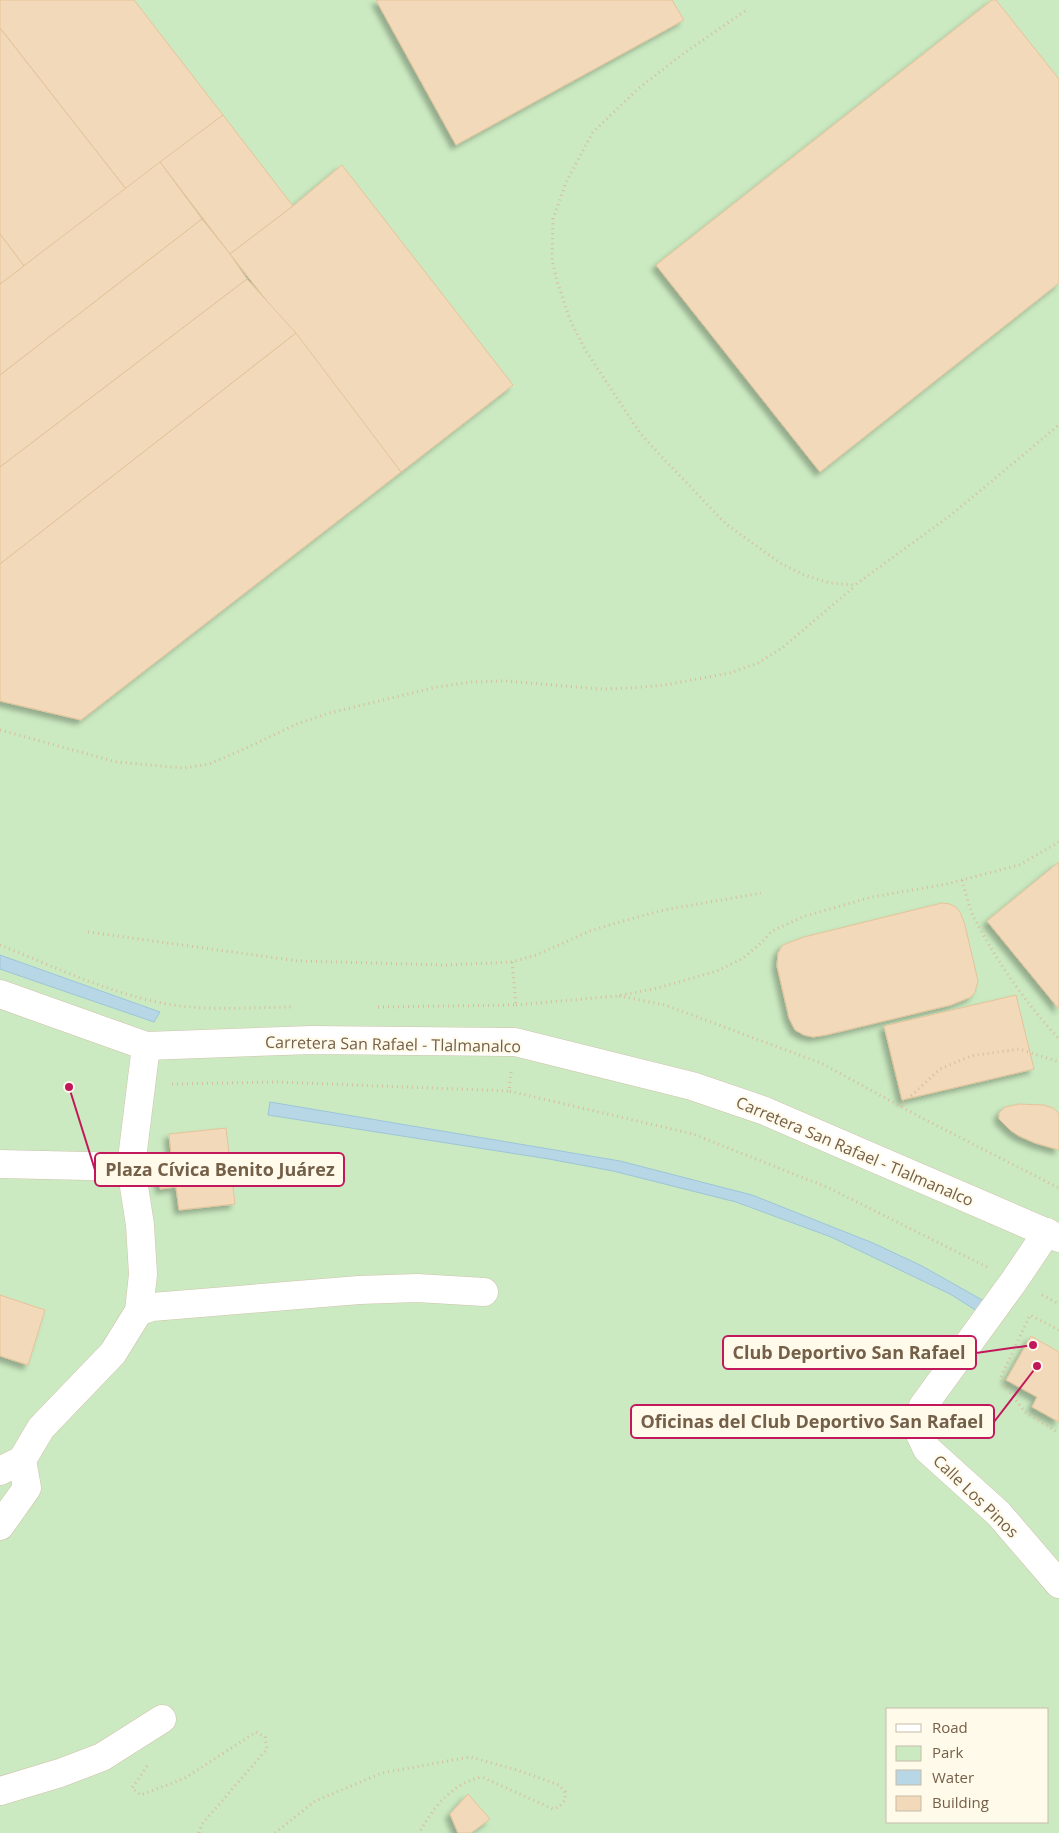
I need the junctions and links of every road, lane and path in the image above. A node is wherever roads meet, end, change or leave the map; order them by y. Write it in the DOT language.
graph roads {
  1 [pos="745,11"];
  2 [pos="1059,425"];
  3 [pos="855,585"];
  4 [pos="0,730"];
  5 [pos="1059,842"];
  6 [pos="962,880"];
  7 [pos="761,893"];
  8 [pos="88,932"];
  9 [pos="0,945"];
  10 [pos="512,962"];
  11 [pos="0,994"];
  12 [pos="616,996"];
  13 [pos="516,1005"];
  14 [pos="300,1007"];
  15 [pos="370,1007"];
  16 [pos="1059,1039"];
  17 [pos="515,1042"];
  18 [pos="146,1046"];
  19 [pos="1059,1062"];
  20 [pos="141,1084"];
  21 [pos="509,1090"];
  22 [pos="900,1106"];
  23 [pos="0,1164"];
  24 [pos="131,1167"];
  25 [pos="1059,1188"];
  26 [pos="1053,1235"];
  27 [pos="1014,1281"];
  28 [pos="484,1292"];
  29 [pos="1059,1304"];
  30 [pos="139,1311"];
  31 [pos="1059,1330"];
  32 [pos="1059,1433"];
  33 [pos="7,1464"];
  34 [pos="0,1526"];
  35 [pos="1059,1584"];
  36 [pos="162,1719"];
  37 [pos="149,1763"];
  38 [pos="0,1791"];
  39 [pos="199,1833"];
  40 [pos="275,1833"];
  41 [pos="419,1833"];
  1 -- 3 [label="path"];
  2 -- 3 [label="path"];
  3 -- 4 [label="path"];
  5 -- 6 [label="path"];
  6 -- 12 [label="path"];
  6 -- 16 [label="path"];
  7 -- 10 [label="path"];
  8 -- 10 [label="path"];
  9 -- 14 [label="path"];
  10 -- 13 [label="path"];
  11 -- 18 [label="street, Carretera San Rafael - Tlalmanalco"];
  12 -- 13 [label="path"];
  12 -- 22 [label="path"];
  13 -- 15 [label="path"];
  17 -- 18 [label="street, Carretera San Rafael - Tlalmanalco"];
  17 -- 21 [label="path"];
  17 -- 26 [label="street, Carretera San Rafael - Tlalmanalco"];
  18 -- 20 [label="street"];
  19 -- 22 [label="path"];
  20 -- 21 [label="path"];
  20 -- 24 [label="street"];
  21 -- 27 [label="path"];
  22 -- 25 [label="path"];
  23 -- 24 [label="street"];
  24 -- 30 [label="street"];
  26 -- 27 [label="street"];
  27 -- 29 [label="path"];
  27 -- 35 [label="street, Calle Los Pinos"];
  28 -- 30 [label="street"];
  30 -- 33 [label="street"];
  31 -- 32 [label="path"];
  33 -- 34 [label="street"];
  36 -- 38 [label="street"];
  37 -- 39 [label="path"];
  40 -- 41 [label="path"];
}
